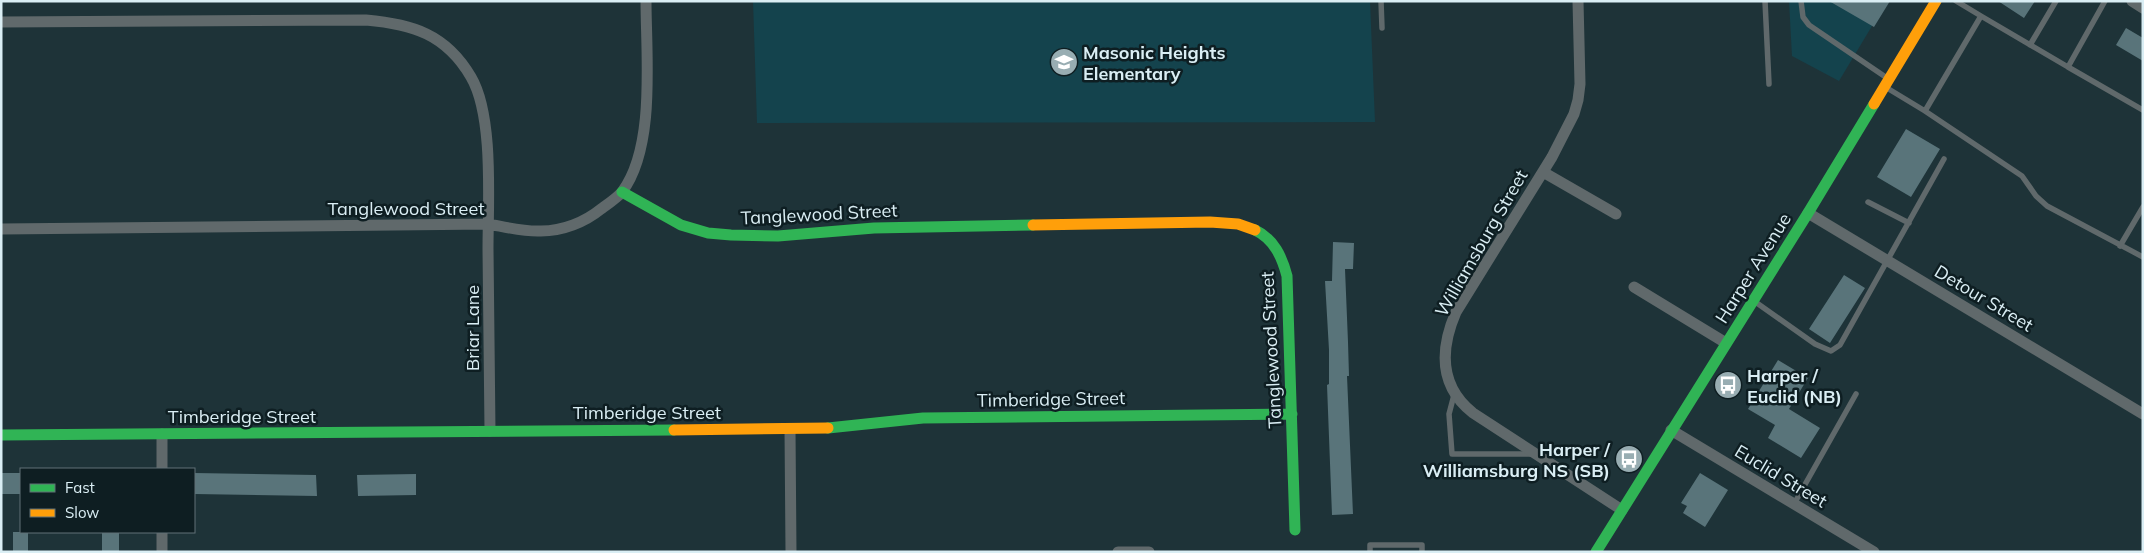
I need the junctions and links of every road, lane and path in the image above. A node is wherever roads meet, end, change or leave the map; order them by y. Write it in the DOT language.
graph roads {
  1 [pos="646,1"];
  2 [pos="1381,1"];
  3 [pos="1578,1"];
  4 [pos="1765,1"];
  5 [pos="1801,1"];
  6 [pos="1936,1"];
  7 [pos="1956,1"];
  8 [pos="2056,1"];
  9 [pos="2105,1"];
  10 [pos="2132,1"];
  11 [pos="2143,8"];
  12 [pos="1981,16"];
  13 [pos="1,22"];
  14 [pos="1382,28"];
  15 [pos="2030,45"];
  16 [pos="2068,67"];
  17 [pos="1887,83"];
  18 [pos="1768,84"];
  19 [pos="2143,110"];
  20 [pos="1925,111"];
  21 [pos="1944,159"];
  22 [pos="1543,172"];
  23 [pos="622,192"];
  24 [pos="1868,202"];
  25 [pos="2143,207"];
  26 [pos="1808,213"];
  27 [pos="1616,214"];
  28 [pos="1909,223"];
  29 [pos="488,224"];
  30 [pos="1,229"];
  31 [pos="2120,246"];
  32 [pos="2143,257"];
  33 [pos="1888,261"];
  34 [pos="1634,288"];
  35 [pos="1752,300"];
  36 [pos="1726,343"];
  37 [pos="1856,394"];
  38 [pos="1454,395"];
  39 [pos="1292,414"];
  40 [pos="2143,414"];
  41 [pos="790,429"];
  42 [pos="1671,430"];
  43 [pos="490,431"];
  44 [pos="162,434"];
  45 [pos="1,435"];
  46 [pos="1535,454"];
  47 [pos="162,468"];
  48 [pos="1794,504"];
  49 [pos="1622,510"];
  50 [pos="1295,530"];
  51 [pos="162,533"];
  52 [pos="162,552"];
  53 [pos="791,552"];
  54 [pos="1118,552"];
  55 [pos="1149,552"];
  56 [pos="1370,552"];
  57 [pos="1422,552"];
  58 [pos="1596,552"];
  59 [pos="1874,552"];
  1 -- 23 [label="street"];
  2 -- 14 [label="lane"];
  3 -- 22 [label="street, Williamsburg Street"];
  4 -- 18 [label="lane"];
  5 -- 17 [label="lane"];
  6 -- 17 [label="street, Harper Avenue"];
  7 -- 12 [label="lane"];
  8 -- 15 [label="lane"];
  9 -- 16 [label="lane"];
  10 -- 11 [label="street"];
  12 -- 15 [label="lane"];
  12 -- 20 [label="lane"];
  13 -- 29 [label="street, Briar Lane"];
  15 -- 16 [label="lane"];
  16 -- 19 [label="lane"];
  17 -- 20 [label="lane"];
  17 -- 26 [label="street, Harper Avenue"];
  20 -- 31 [label="lane"];
  21 -- 28 [label="lane"];
  22 -- 27 [label="street"];
  22 -- 38 [label="street, Williamsburg Street"];
  23 -- 29 [label="street, Tanglewood Street"];
  23 -- 39 [label="street, Tanglewood Street"];
  24 -- 28 [label="lane"];
  25 -- 31 [label="lane"];
  26 -- 33 [label="street, Detour Street"];
  26 -- 35 [label="street, Harper Avenue"];
  28 -- 33 [label="lane"];
  29 -- 30 [label="street, Tanglewood Street"];
  29 -- 43 [label="street, Briar Lane"];
  31 -- 32 [label="lane"];
  33 -- 35 [label="lane"];
  33 -- 40 [label="street, Detour Street"];
  34 -- 36 [label="street"];
  35 -- 36 [label="street, Harper Avenue"];
  36 -- 42 [label="street, Harper Avenue"];
  37 -- 48 [label="lane"];
  38 -- 46 [label="street, Williamsburg Street"];
  38 -- 46 [label="lane"];
  39 -- 41 [label="street, Timberidge Street"];
  39 -- 50 [label="street, Tanglewood Street"];
  41 -- 43 [label="street, Timberidge Street"];
  41 -- 53 [label="street"];
  42 -- 48 [label="street, Euclid Street"];
  42 -- 49 [label="street, Harper Avenue"];
  43 -- 44 [label="street, Timberidge Street"];
  44 -- 45 [label="street, Timberidge Street"];
  44 -- 47 [label="street"];
  46 -- 49 [label="street, Williamsburg Street"];
  48 -- 59 [label="street, Euclid Street"];
  49 -- 58 [label="street, Harper Avenue"];
  51 -- 52 [label="street"];
  54 -- 55 [label="street"];
  56 -- 57 [label="lane"];
}
